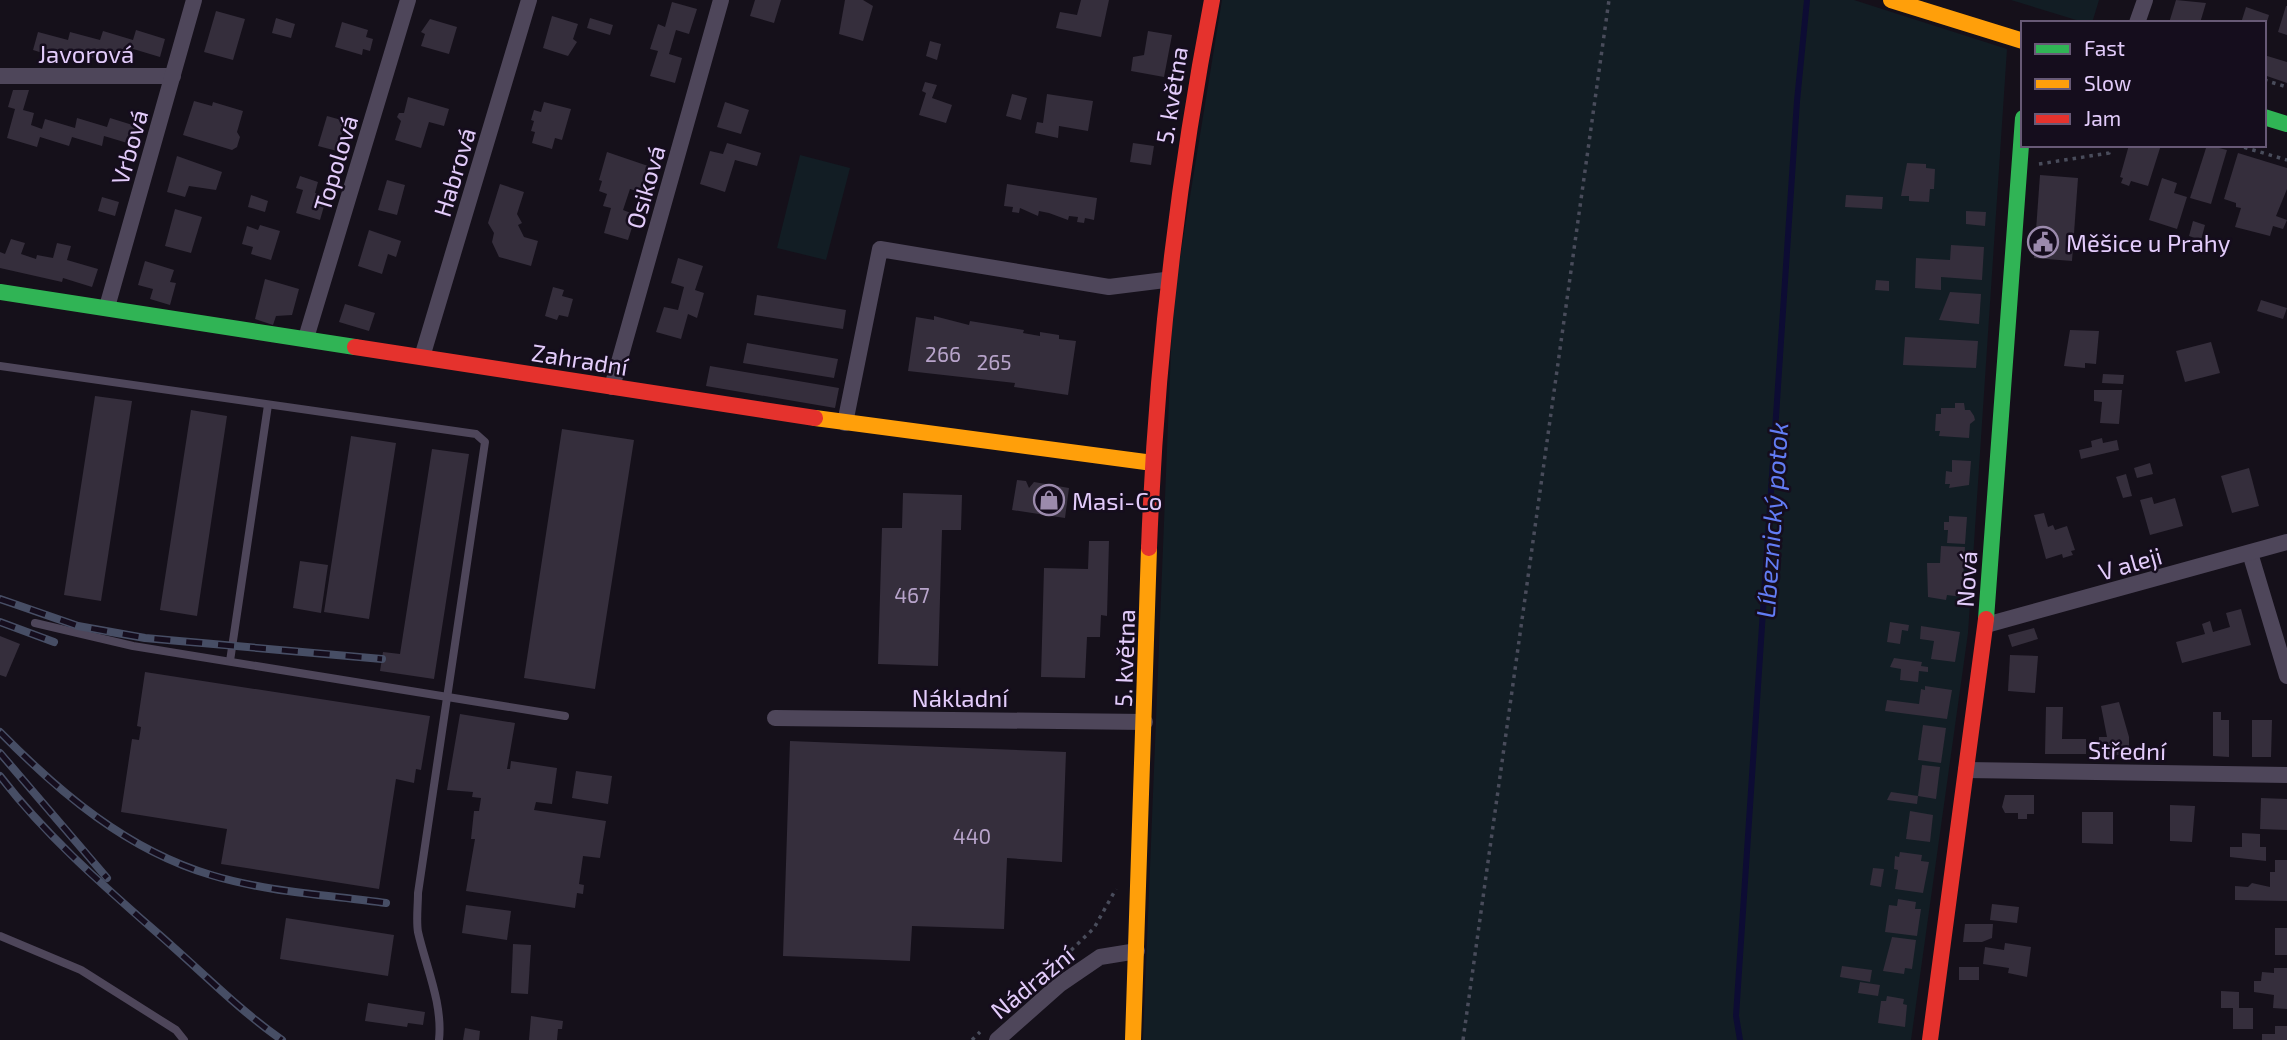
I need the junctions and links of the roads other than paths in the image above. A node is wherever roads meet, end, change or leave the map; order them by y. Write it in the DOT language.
graph roads {
  1 [pos="194,0"];
  2 [pos="408,0"];
  3 [pos="529,0"];
  4 [pos="721,0"];
  5 [pos="1212,0"];
  6 [pos="1891,0"];
  7 [pos="2145,0"];
  8 [pos="2138,21"];
  9 [pos="2021,40"];
  10 [pos="0,75"];
  11 [pos="173,76"];
  12 [pos="2266,118"];
  13 [pos="2287,124"];
  14 [pos="2021,147"];
  15 [pos="1166,280"];
  16 [pos="0,292"];
  17 [pos="107,307"];
  18 [pos="306,338"];
  19 [pos="422,357"];
  20 [pos="0,366"];
  21 [pos="612,387"];
  22 [pos="268,405"];
  23 [pos="845,423"];
  24 [pos="1153,463"];
  25 [pos="2287,542"];
  26 [pos="2250,553"];
  27 [pos="35,623"];
  28 [pos="1986,625"];
  29 [pos="230,661"];
  30 [pos="2287,676"];
  31 [pos="447,697"];
  32 [pos="565,716"];
  33 [pos="775,718"];
  34 [pos="1145,722"];
  35 [pos="1966,770"];
  36 [pos="2287,775"];
  37 [pos="0,936"];
  38 [pos="1136,951"];
  39 [pos="1133,1039"];
  40 [pos="184,1040"];
  41 [pos="439,1040"];
  42 [pos="997,1040"];
  43 [pos="1930,1040"];
  1 -- 11 [label="street, Vrbová"];
  2 -- 18 [label="street, Topolová"];
  3 -- 19 [label="street, Habrová"];
  4 -- 21 [label="street, Osiková"];
  5 -- 15 [label="street, 5. května"];
  6 -- 9 [label="street"];
  7 -- 8 [label="street"];
  10 -- 11 [label="street, Javorová"];
  11 -- 17 [label="street, Vrbová"];
  12 -- 13 [label="street"];
  14 -- 28 [label="street, Nová"];
  15 -- 23 [label="street"];
  15 -- 24 [label="street, 5. května"];
  16 -- 17 [label="street, Zahradní"];
  17 -- 18 [label="street, Zahradní"];
  18 -- 19 [label="street, Zahradní"];
  19 -- 21 [label="street, Zahradní"];
  20 -- 22 [label="lane"];
  21 -- 23 [label="street, Zahradní"];
  22 -- 29 [label="lane"];
  22 -- 31 [label="lane"];
  23 -- 24 [label="street, Zahradní"];
  24 -- 34 [label="street, 5. května"];
  25 -- 26 [label="street, V aleji"];
  26 -- 28 [label="street, V aleji"];
  26 -- 30 [label="street"];
  27 -- 29 [label="lane"];
  28 -- 35 [label="street, Nová"];
  29 -- 31 [label="lane"];
  31 -- 32 [label="lane"];
  31 -- 41 [label="lane"];
  33 -- 34 [label="street, Nákladní"];
  34 -- 38 [label="street, 5. května"];
  35 -- 36 [label="street, Střední"];
  35 -- 43 [label="street, Nová"];
  37 -- 40 [label="lane"];
  38 -- 39 [label="street, 5. května"];
  38 -- 42 [label="street, Nádražní"];
}
